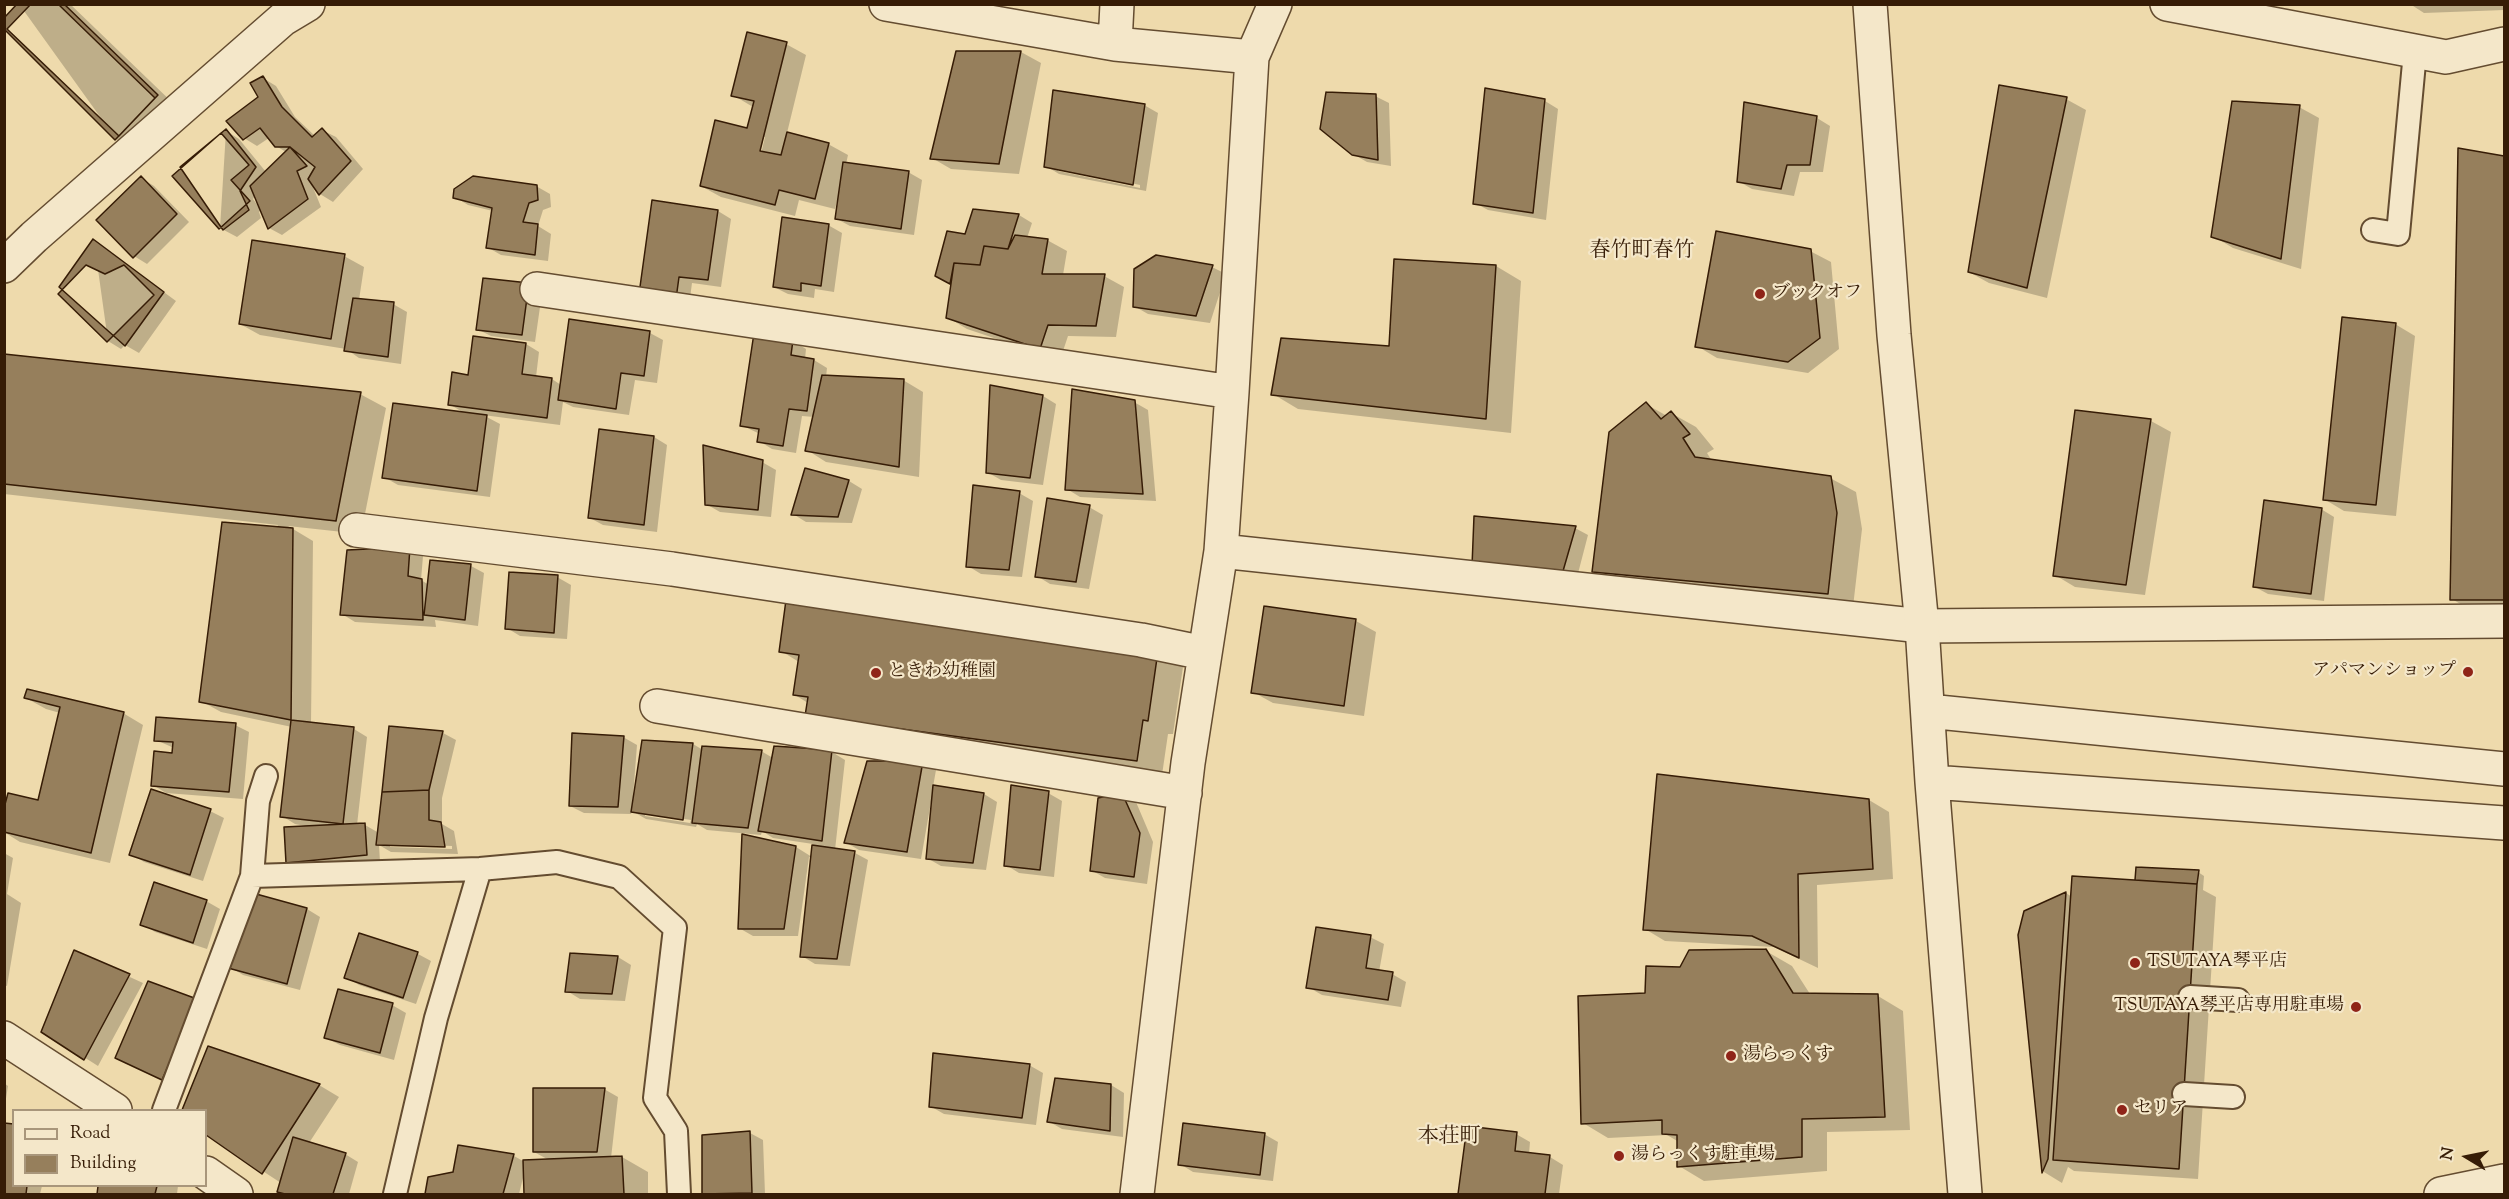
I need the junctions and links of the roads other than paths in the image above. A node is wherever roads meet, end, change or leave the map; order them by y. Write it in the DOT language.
graph roads {
  1 [pos="308,4"];
  2 [pos="886,4"];
  3 [pos="1117,4"];
  4 [pos="1275,4"];
  5 [pos="1870,4"];
  6 [pos="2167,4"];
  7 [pos="1115,44"];
  8 [pos="2505,44"];
  9 [pos="2415,52"];
  10 [pos="1252,57"];
  11 [pos="2373,230"];
  12 [pos="4,266"];
  13 [pos="537,289"];
  14 [pos="1233,392"];
  15 [pos="356,530"];
  16 [pos="1221,551"];
  17 [pos="2505,621"];
  18 [pos="1922,626"];
  19 [pos="1204,653"];
  20 [pos="657,706"];
  21 [pos="1928,711"];
  22 [pos="2505,769"];
  23 [pos="266,776"];
  24 [pos="1932,782"];
  25 [pos="1185,793"];
  26 [pos="2505,823"];
  27 [pos="480,869"];
  28 [pos="252,876"];
  29 [pos="2190,997"];
  30 [pos="2238,1000"];
  31 [pos="4,1038"];
  32 [pos="2184,1094"];
  33 [pos="2233,1097"];
  34 [pos="113,1109"];
  35 [pos="164,1109"];
  36 [pos="207,1174"];
  37 [pos="2505,1181"];
  38 [pos="236,1194"];
  39 [pos="395,1194"];
  40 [pos="679,1194"];
  41 [pos="1137,1194"];
  42 [pos="1965,1194"];
  43 [pos="2441,1194"];
  1 -- 12 [label="street"];
  2 -- 7 [label="street"];
  3 -- 7 [label="street"];
  4 -- 10 [label="street"];
  5 -- 18 [label="street"];
  6 -- 9 [label="street"];
  7 -- 10 [label="street"];
  8 -- 9 [label="street"];
  9 -- 11 [label="lane"];
  10 -- 14 [label="street"];
  13 -- 14 [label="street"];
  14 -- 16 [label="street"];
  15 -- 19 [label="street"];
  16 -- 18 [label="street"];
  16 -- 19 [label="street"];
  17 -- 18 [label="street"];
  18 -- 21 [label="street"];
  19 -- 25 [label="street"];
  20 -- 25 [label="street"];
  21 -- 22 [label="street"];
  21 -- 24 [label="street"];
  23 -- 28 [label="lane"];
  24 -- 26 [label="street"];
  24 -- 42 [label="street"];
  25 -- 41 [label="street"];
  27 -- 28 [label="lane"];
  27 -- 39 [label="lane"];
  27 -- 40 [label="lane"];
  28 -- 35 [label="lane"];
  29 -- 30 [label="lane"];
  31 -- 34 [label="street"];
  32 -- 33 [label="lane"];
  36 -- 38 [label="street"];
  37 -- 43 [label="street"];
}
